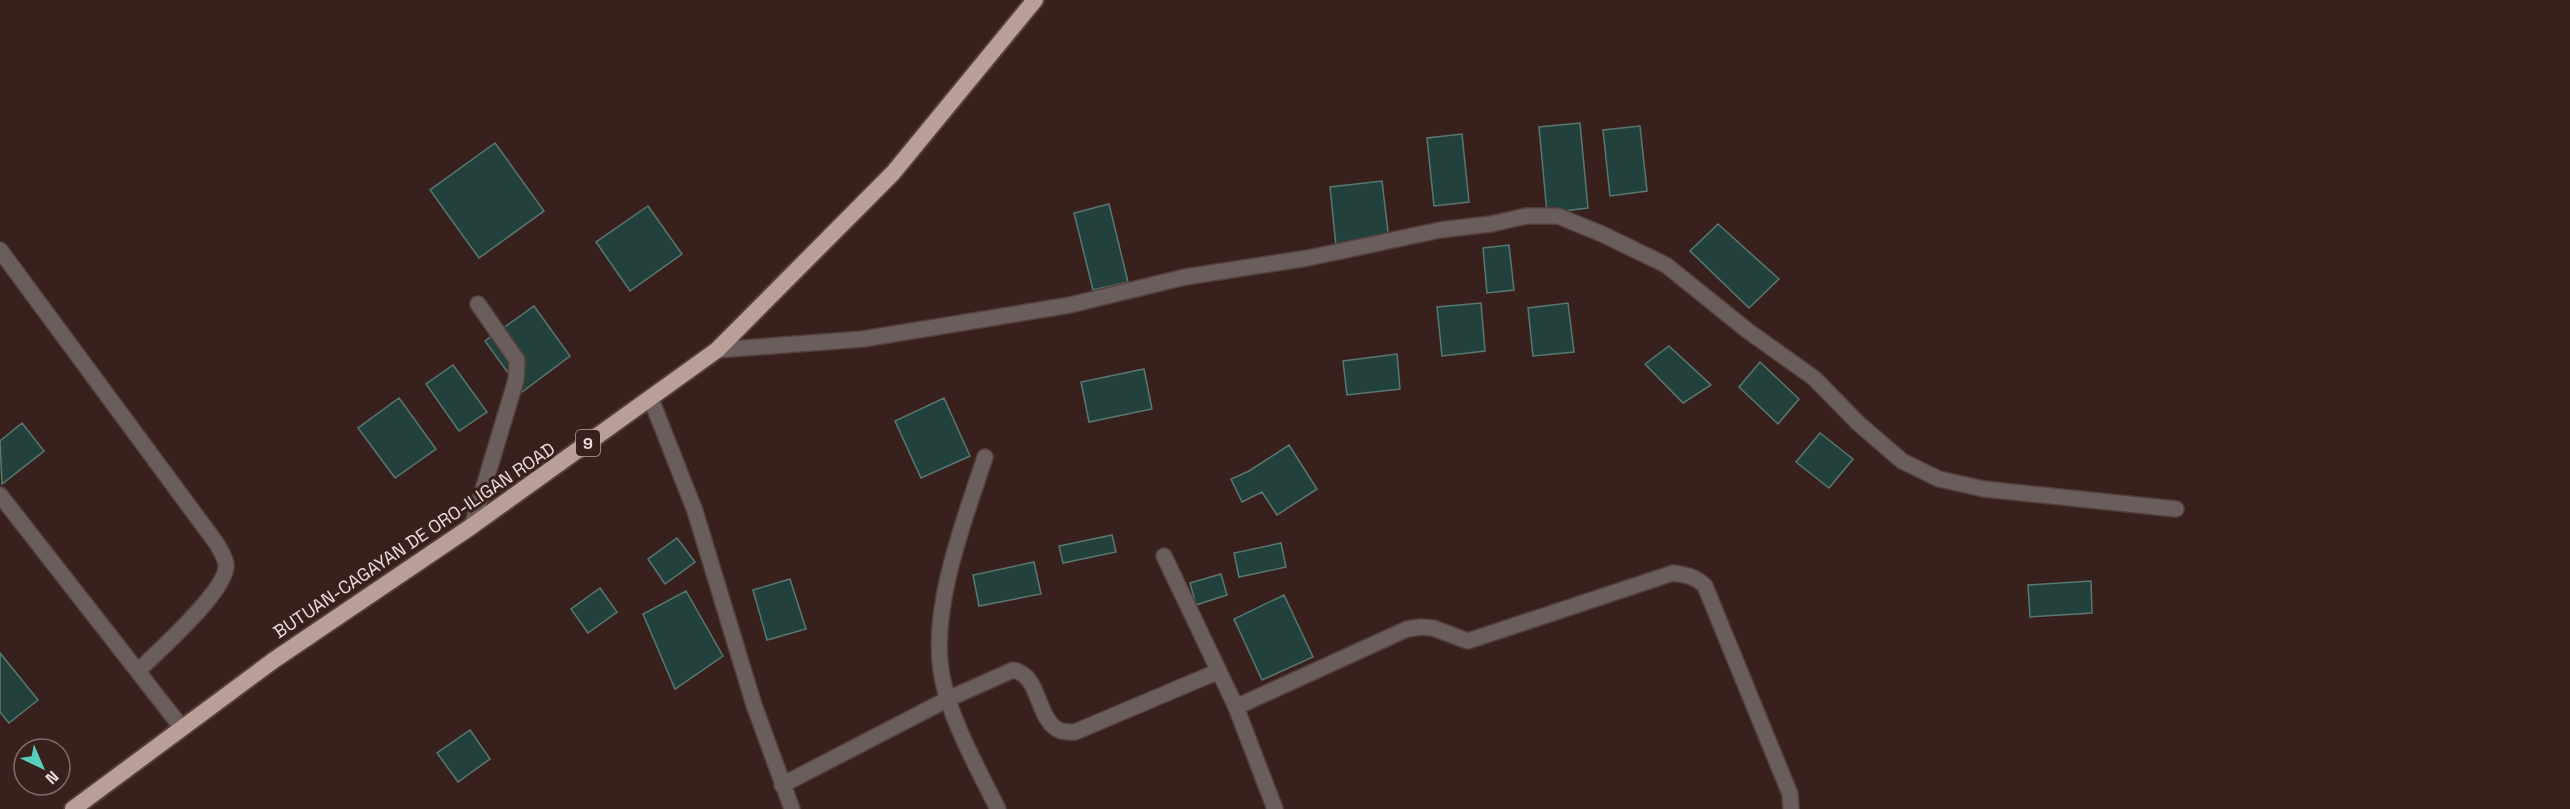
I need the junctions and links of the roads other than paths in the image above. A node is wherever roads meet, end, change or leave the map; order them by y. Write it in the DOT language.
graph roads {
  1 [pos="1035,0"];
  2 [pos="0,250"];
  3 [pos="478,304"];
  4 [pos="717,350"];
  5 [pos="651,399"];
  6 [pos="985,457"];
  7 [pos="0,495"];
  8 [pos="2176,509"];
  9 [pos="472,526"];
  10 [pos="1164,556"];
  11 [pos="138,671"];
  12 [pos="1219,671"];
  13 [pos="948,699"];
  14 [pos="1236,707"];
  15 [pos="182,728"];
  16 [pos="782,785"];
  17 [pos="73,809"];
  18 [pos="792,809"];
  19 [pos="998,809"];
  20 [pos="1275,809"];
  21 [pos="1791,809"];
  1 -- 4 [label="highway, BUTUAN-CAGAYAN DE ORO-ILIGAN ROAD / 9"];
  2 -- 11 [label="street"];
  3 -- 9 [label="street"];
  4 -- 5 [label="highway, BUTUAN-CAGAYAN DE ORO-ILIGAN ROAD / 9"];
  4 -- 8 [label="street"];
  5 -- 9 [label="highway, BUTUAN-CAGAYAN DE ORO-ILIGAN ROAD / 9"];
  5 -- 16 [label="street"];
  6 -- 13 [label="street"];
  7 -- 11 [label="street"];
  9 -- 15 [label="highway, BUTUAN-CAGAYAN DE ORO-ILIGAN ROAD / 9"];
  10 -- 12 [label="street"];
  11 -- 15 [label="street"];
  12 -- 13 [label="street"];
  12 -- 14 [label="street"];
  13 -- 16 [label="street"];
  13 -- 19 [label="street"];
  14 -- 20 [label="street"];
  14 -- 21 [label="street"];
  15 -- 17 [label="highway, BUTUAN-CAGAYAN DE ORO-ILIGAN ROAD / 9"];
  16 -- 18 [label="street"];
}
